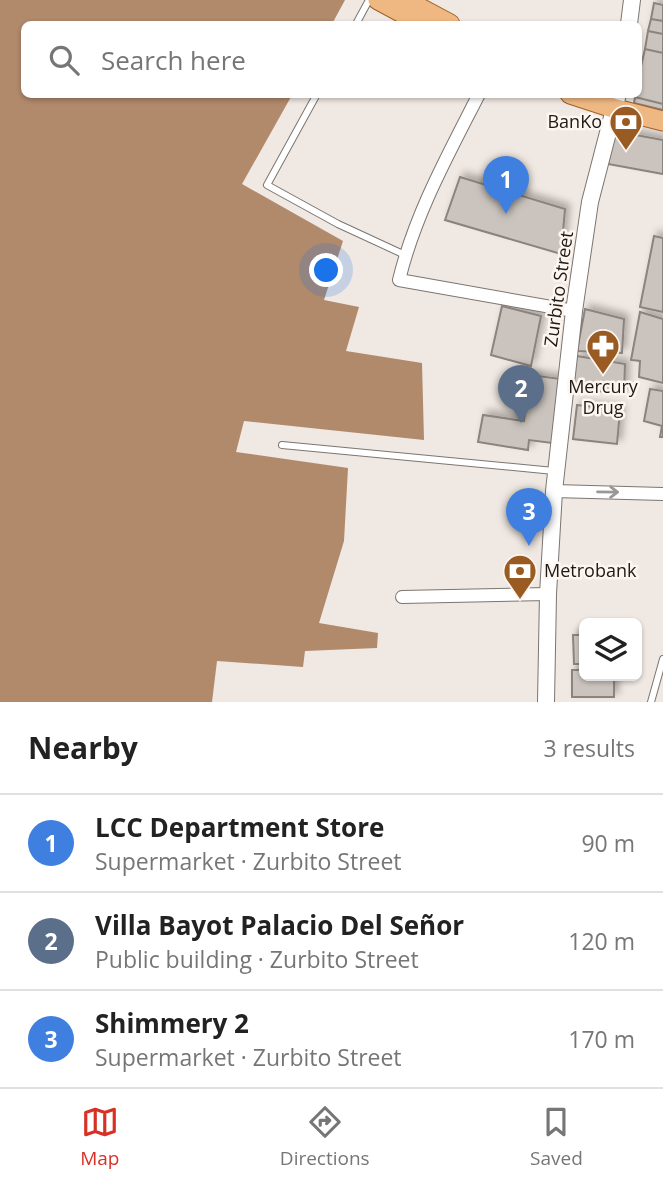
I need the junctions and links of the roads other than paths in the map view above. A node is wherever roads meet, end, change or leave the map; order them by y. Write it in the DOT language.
graph roads {
  1 [pos="369,0"];
  2 [pos="377,0"];
  3 [pos="405,0"];
  4 [pos="632,0"];
  5 [pos="358,21"];
  6 [pos="417,21"];
  7 [pos="444,21"];
  8 [pos="629,21"];
  9 [pos="315,98"];
  10 [pos="477,98"];
  11 [pos="594,98"];
  12 [pos="617,102"];
  13 [pos="663,121"];
  14 [pos="405,255"];
  15 [pos="574,311"];
  16 [pos="282,444"];
  17 [pos="556,472"];
  18 [pos="554,491"];
  19 [pos="663,494"];
  20 [pos="548,594"];
  21 [pos="402,597"];
  22 [pos="663,659"];
  23 [pos="545,702"];
  24 [pos="651,702"];
  1 -- 5 [label="lane"];
  2 -- 6 [label="main road"];
  3 -- 7 [label="main road"];
  4 -- 8 [label="street"];
  9 -- 14 [label="lane"];
  10 -- 14 [label="street"];
  11 -- 12 [label="main road"];
  12 -- 13 [label="main road"];
  12 -- 15 [label="street, Zurbito Street"];
  14 -- 15 [label="street"];
  15 -- 17 [label="street, Zurbito Street"];
  16 -- 17 [label="lane"];
  17 -- 18 [label="street, Zurbito Street"];
  18 -- 19 [label="street, one-way"];
  18 -- 20 [label="street, Zurbito Street"];
  20 -- 21 [label="street"];
  20 -- 23 [label="street, Zurbito Street"];
  22 -- 24 [label="lane"];
}
